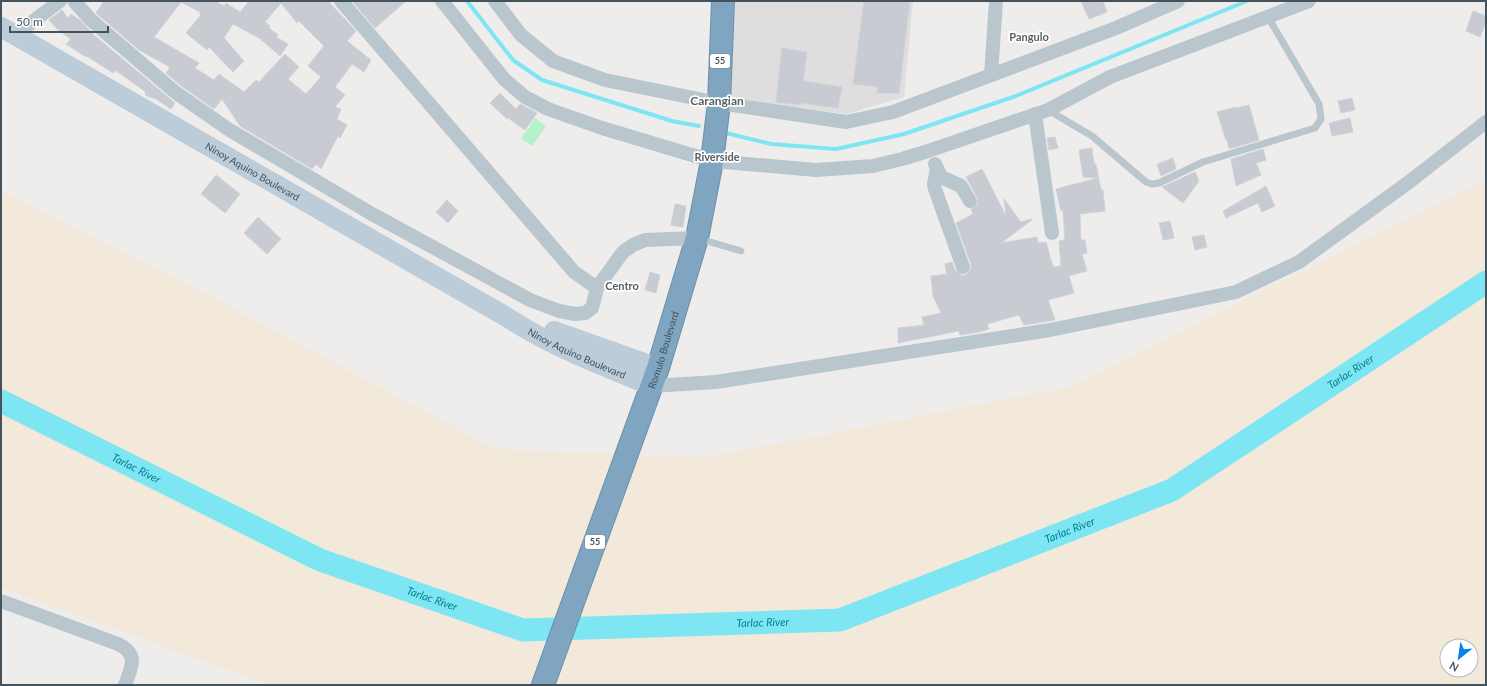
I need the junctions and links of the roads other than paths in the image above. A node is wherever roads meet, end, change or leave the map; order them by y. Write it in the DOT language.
graph roads {
  1 [pos="60,1"];
  2 [pos="74,1"];
  3 [pos="341,1"];
  4 [pos="442,1"];
  5 [pos="495,1"];
  6 [pos="722,1"];
  7 [pos="996,1"];
  8 [pos="1178,1"];
  9 [pos="1309,1"];
  10 [pos="1268,17"];
  11 [pos="8,31"];
  12 [pos="991,75"];
  13 [pos="719,103"];
  14 [pos="1048,110"];
  15 [pos="1034,114"];
  16 [pos="1486,122"];
  17 [pos="928,151"];
  18 [pos="712,161"];
  19 [pos="937,168"];
  20 [pos="970,201"];
  21 [pos="1052,233"];
  22 [pos="697,238"];
  23 [pos="741,251"];
  24 [pos="963,267"];
  25 [pos="597,288"];
  26 [pos="652,385"];
  27 [pos="1,601"];
  28 [pos="125,685"];
  29 [pos="543,685"];
  1 -- 11 [label="street"];
  2 -- 25 [label="street"];
  3 -- 25 [label="street"];
  4 -- 18 [label="street"];
  5 -- 13 [label="street"];
  6 -- 13 [label="highway, Romulo Boulevard / 55"];
  7 -- 12 [label="street"];
  8 -- 12 [label="street"];
  9 -- 10 [label="street"];
  10 -- 14 [label="street"];
  10 -- 14 [label="lane"];
  11 -- 26 [label="main road, Ninoy Aquino Boulevard"];
  12 -- 13 [label="street"];
  13 -- 18 [label="highway, Romulo Boulevard / 55"];
  14 -- 15 [label="street"];
  15 -- 17 [label="street"];
  15 -- 21 [label="street"];
  16 -- 26 [label="street"];
  17 -- 18 [label="street"];
  17 -- 19 [label="street"];
  18 -- 22 [label="highway, Romulo Boulevard / 55"];
  19 -- 20 [label="street"];
  19 -- 24 [label="street"];
  22 -- 23 [label="lane"];
  22 -- 25 [label="street"];
  22 -- 26 [label="highway, Romulo Boulevard / 55"];
  26 -- 29 [label="highway, Romulo Boulevard / 55"];
  27 -- 28 [label="street"];
}
